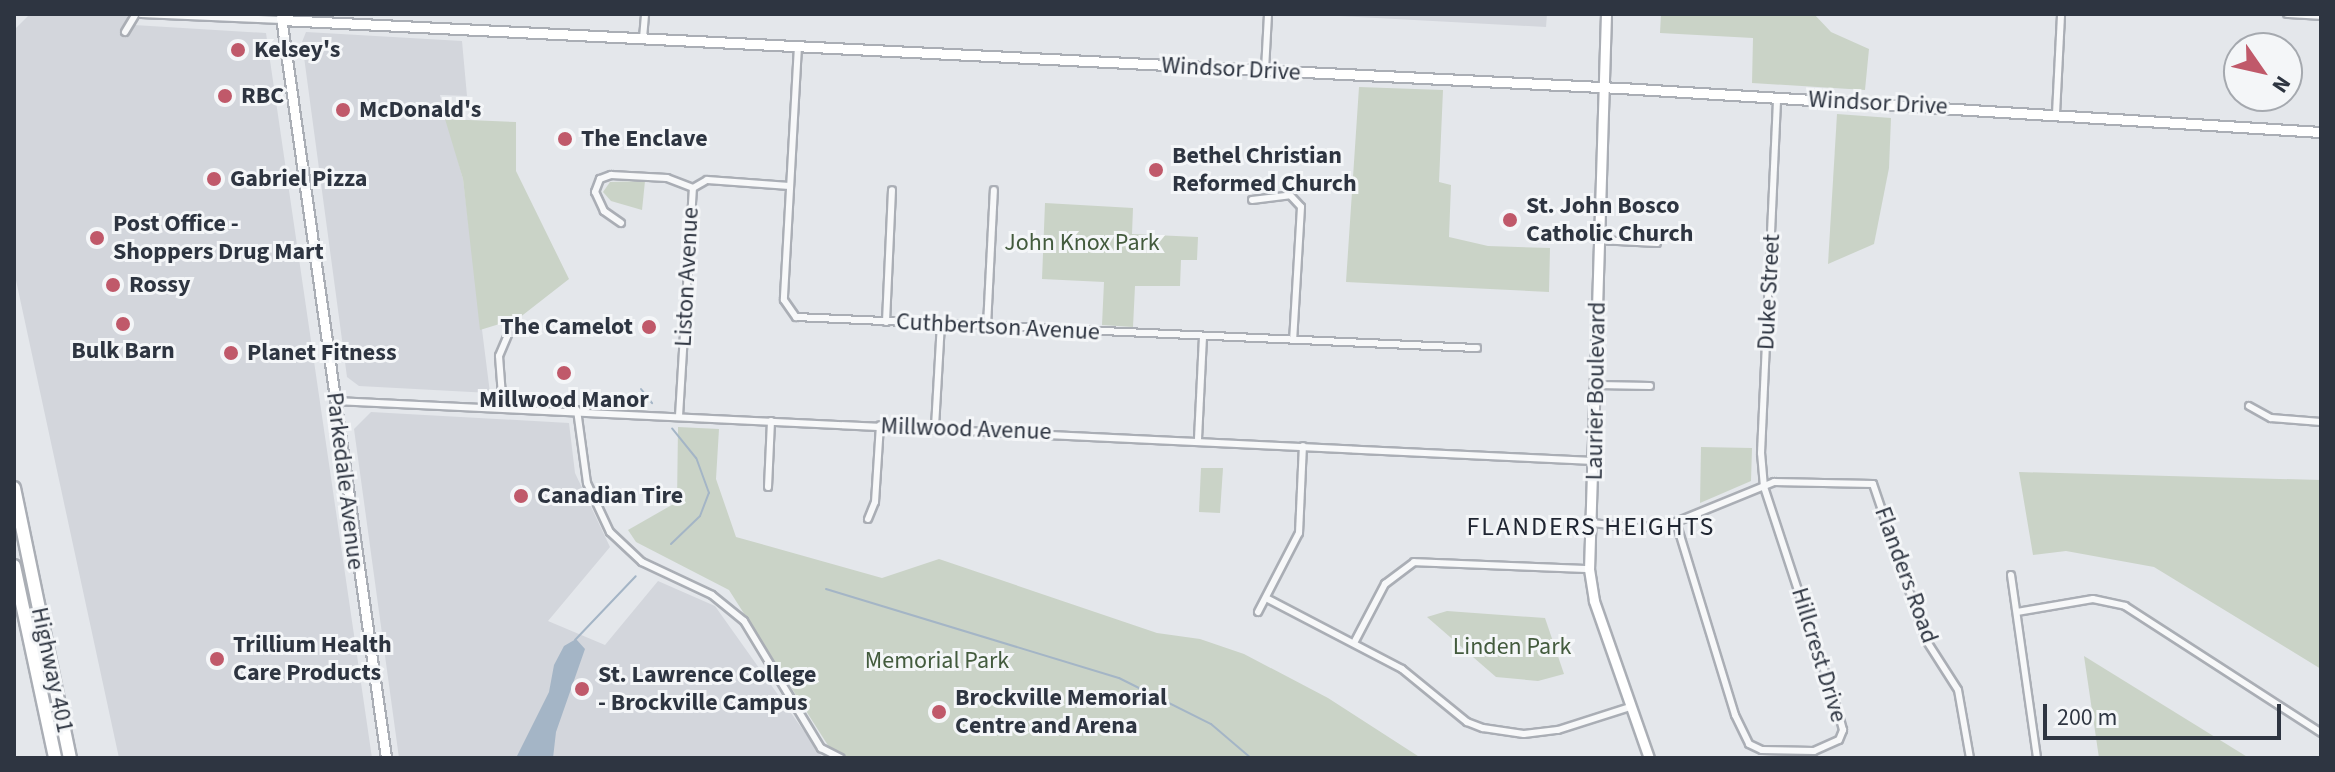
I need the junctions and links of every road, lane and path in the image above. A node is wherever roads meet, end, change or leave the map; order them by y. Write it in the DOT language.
graph roads {
  1 [pos="138,14"];
  2 [pos="645,14"];
  3 [pos="1268,14"];
  4 [pos="1606,14"];
  5 [pos="2061,14"];
  6 [pos="2287,14"];
  7 [pos="2321,16"];
  8 [pos="281,17"];
  9 [pos="125,32"];
  10 [pos="643,39"];
  11 [pos="798,46"];
  12 [pos="1265,71"];
  13 [pos="1602,88"];
  14 [pos="1777,97"];
  15 [pos="2056,114"];
  16 [pos="2321,132"];
  17 [pos="790,186"];
  18 [pos="693,188"];
  19 [pos="892,190"];
  20 [pos="994,190"];
  21 [pos="1252,200"];
  22 [pos="621,223"];
  23 [pos="1598,240"];
  24 [pos="1657,243"];
  25 [pos="886,322"];
  26 [pos="941,324"];
  27 [pos="987,326"];
  28 [pos="508,335"];
  29 [pos="1203,337"];
  30 [pos="1293,340"];
  31 [pos="1477,348"];
  32 [pos="1598,385"];
  33 [pos="1650,386"];
  34 [pos="335,401"];
  35 [pos="497,406"];
  36 [pos="2249,406"];
  37 [pos="577,410"];
  38 [pos="679,416"];
  39 [pos="771,421"];
  40 [pos="2321,422"];
  41 [pos="880,425"];
  42 [pos="935,427"];
  43 [pos="1198,439"];
  44 [pos="1303,446"];
  45 [pos="1596,461"];
  46 [pos="768,487"];
  47 [pos="1764,487"];
  48 [pos="14,488"];
  49 [pos="868,519"];
  50 [pos="1676,522"];
  51 [pos="1592,523"];
  52 [pos="14,566"];
  53 [pos="1589,569"];
  54 [pos="2011,575"];
  55 [pos="1268,599"];
  56 [pos="1258,612"];
  57 [pos="2017,612"];
  58 [pos="1354,643"];
  59 [pos="1630,707"];
  60 [pos="2321,733"];
  61 [pos="55,758"];
  62 [pos="70,758"];
  63 [pos="386,758"];
  64 [pos="841,758"];
  65 [pos="1649,758"];
  66 [pos="1970,758"];
  67 [pos="2037,758"];
  1 -- 8 [label="street, Windsor Drive"];
  1 -- 9 [label="street, Windsor Drive"];
  2 -- 10 [label="street"];
  3 -- 12 [label="street"];
  4 -- 13 [label="street, Laurier Boulevard"];
  5 -- 15 [label="street"];
  6 -- 7 [label="street"];
  8 -- 10 [label="street, Windsor Drive"];
  8 -- 34 [label="street, Parkedale Avenue"];
  10 -- 11 [label="street, Windsor Drive"];
  11 -- 12 [label="street, Windsor Drive"];
  11 -- 17 [label="street, Cuthbertson Avenue"];
  12 -- 13 [label="street, Windsor Drive"];
  13 -- 14 [label="street, Windsor Drive"];
  13 -- 23 [label="street, Laurier Boulevard"];
  14 -- 15 [label="street, Windsor Drive"];
  14 -- 47 [label="street, Duke Street"];
  15 -- 16 [label="street, Windsor Drive"];
  17 -- 18 [label="street, Liston Avenue"];
  17 -- 25 [label="street, Cuthbertson Avenue"];
  18 -- 22 [label="street"];
  18 -- 38 [label="street, Liston Avenue"];
  19 -- 25 [label="street"];
  20 -- 27 [label="street"];
  21 -- 30 [label="street"];
  23 -- 24 [label="street"];
  23 -- 32 [label="street, Laurier Boulevard"];
  25 -- 26 [label="street, Cuthbertson Avenue"];
  26 -- 27 [label="street, Cuthbertson Avenue"];
  26 -- 42 [label="street"];
  27 -- 29 [label="street, Cuthbertson Avenue"];
  28 -- 35 [label="street"];
  29 -- 30 [label="street, Cuthbertson Avenue"];
  29 -- 43 [label="street"];
  30 -- 31 [label="street, Cuthbertson Avenue"];
  32 -- 33 [label="street"];
  32 -- 45 [label="street, Laurier Boulevard"];
  34 -- 35 [label="street, Millwood Avenue"];
  34 -- 63 [label="street, Parkedale Avenue"];
  35 -- 37 [label="street, Millwood Avenue"];
  36 -- 40 [label="street"];
  37 -- 38 [label="street, Millwood Avenue"];
  37 -- 64 [label="street"];
  38 -- 39 [label="street, Millwood Avenue"];
  39 -- 41 [label="street, Millwood Avenue"];
  39 -- 46 [label="street"];
  41 -- 42 [label="street, Millwood Avenue"];
  41 -- 49 [label="street"];
  42 -- 43 [label="street, Millwood Avenue"];
  43 -- 44 [label="street, Millwood Avenue"];
  44 -- 45 [label="street, Millwood Avenue"];
  44 -- 55 [label="street"];
  45 -- 51 [label="street, Laurier Boulevard"];
  47 -- 50 [label="street, Flanders Road"];
  47 -- 50 [label="street, Hillcrest Drive"];
  47 -- 66 [label="street, Flanders Road"];
  48 -- 62 [label="highway, Highway 401"];
  50 -- 51 [label="street, Flanders Road"];
  51 -- 53 [label="street, Laurier Boulevard"];
  52 -- 61 [label="highway, Highway 401"];
  53 -- 58 [label="street"];
  53 -- 59 [label="street, Laurier Boulevard"];
  54 -- 57 [label="street"];
  55 -- 56 [label="street"];
  55 -- 58 [label="street"];
  57 -- 60 [label="street"];
  57 -- 67 [label="street"];
  58 -- 59 [label="street"];
  59 -- 65 [label="street, Laurier Boulevard"];
}
